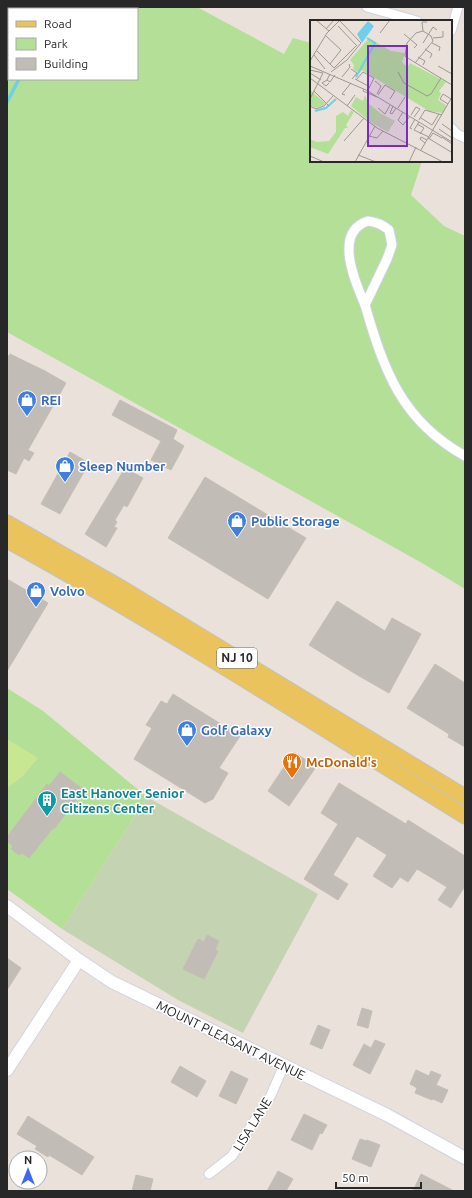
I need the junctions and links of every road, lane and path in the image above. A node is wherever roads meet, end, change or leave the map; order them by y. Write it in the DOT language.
graph roads {
  1 [pos="367,7"];
  2 [pos="458,7"];
  3 [pos="378,8"];
  4 [pos="413,20"];
  5 [pos="452,28"];
  6 [pos="452,129"];
  7 [pos="465,138"];
  8 [pos="365,305"];
  9 [pos="465,456"];
  10 [pos="7,523"];
  11 [pos="7,540"];
  12 [pos="465,797"];
  13 [pos="465,816"];
  14 [pos="7,906"];
  15 [pos="79,960"];
  16 [pos="284,1065"];
  17 [pos="7,1070"];
  18 [pos="465,1158"];
  19 [pos="209,1174"];
  1 -- 3 [label="street"];
  2 -- 5 [label="street"];
  3 -- 4 [label="street"];
  6 -- 7 [label="street"];
  8 -- 8 [label="street"];
  8 -- 9 [label="street"];
  10 -- 12 [label="main road, NJ 10"];
  11 -- 13 [label="main road, NJ 10"];
  14 -- 15 [label="street, MOUNT PLEASANT AVENUE"];
  15 -- 16 [label="street, MOUNT PLEASANT AVENUE"];
  15 -- 17 [label="street"];
  16 -- 18 [label="street, MOUNT PLEASANT AVENUE"];
  16 -- 19 [label="street, LISA LANE"];
}
